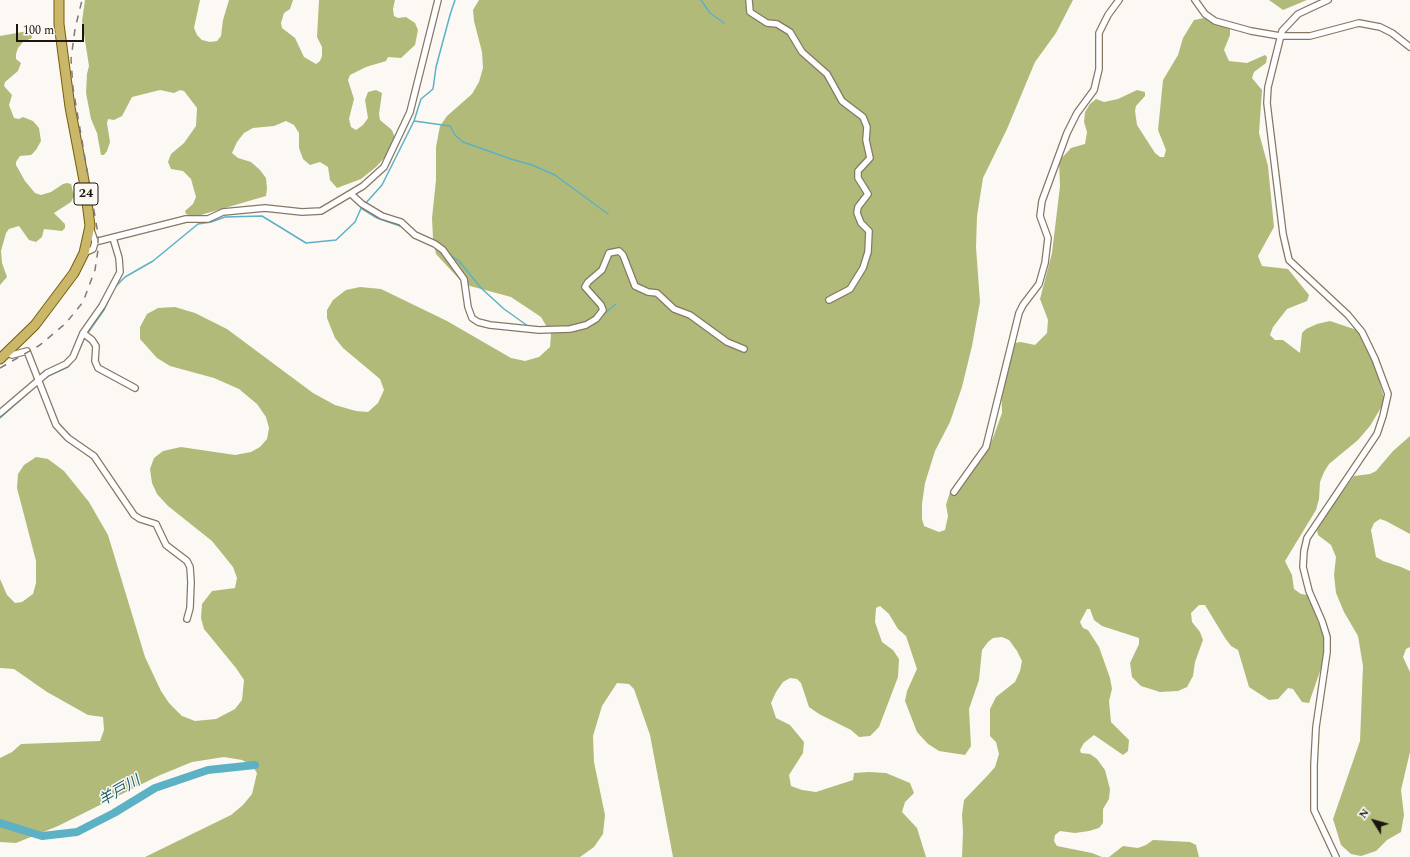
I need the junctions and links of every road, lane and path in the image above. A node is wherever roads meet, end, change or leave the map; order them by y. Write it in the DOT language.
graph roads {
  1 [pos="59,0"];
  2 [pos="438,0"];
  3 [pos="749,0"];
  4 [pos="1119,0"];
  5 [pos="1195,0"];
  6 [pos="1328,0"];
  7 [pos="1280,36"];
  8 [pos="1410,47"];
  9 [pos="351,194"];
  10 [pos="90,226"];
  11 [pos="113,238"];
  12 [pos="95,242"];
  13 [pos="84,253"];
  14 [pos="829,300"];
  15 [pos="86,334"];
  16 [pos="744,349"];
  17 [pos="3,355"];
  18 [pos="39,382"];
  19 [pos="135,388"];
  20 [pos="0,413"];
  21 [pos="954,492"];
  22 [pos="187,619"];
  23 [pos="1336,857"];
  1 -- 10 [label="main road, 24"];
  2 -- 9 [label="street"];
  3 -- 14 [label="street"];
  4 -- 21 [label="street"];
  5 -- 7 [label="street"];
  6 -- 7 [label="street"];
  7 -- 8 [label="street"];
  7 -- 23 [label="street"];
  9 -- 11 [label="street"];
  9 -- 16 [label="street"];
  10 -- 12 [label="street"];
  10 -- 13 [label="main road, 24"];
  11 -- 12 [label="street"];
  11 -- 15 [label="street"];
  12 -- 13 [label="street"];
  13 -- 17 [label="main road, 24"];
  15 -- 18 [label="street"];
  15 -- 19 [label="street"];
  17 -- 18 [label="street"];
  18 -- 20 [label="street"];
  18 -- 22 [label="street"];
}
